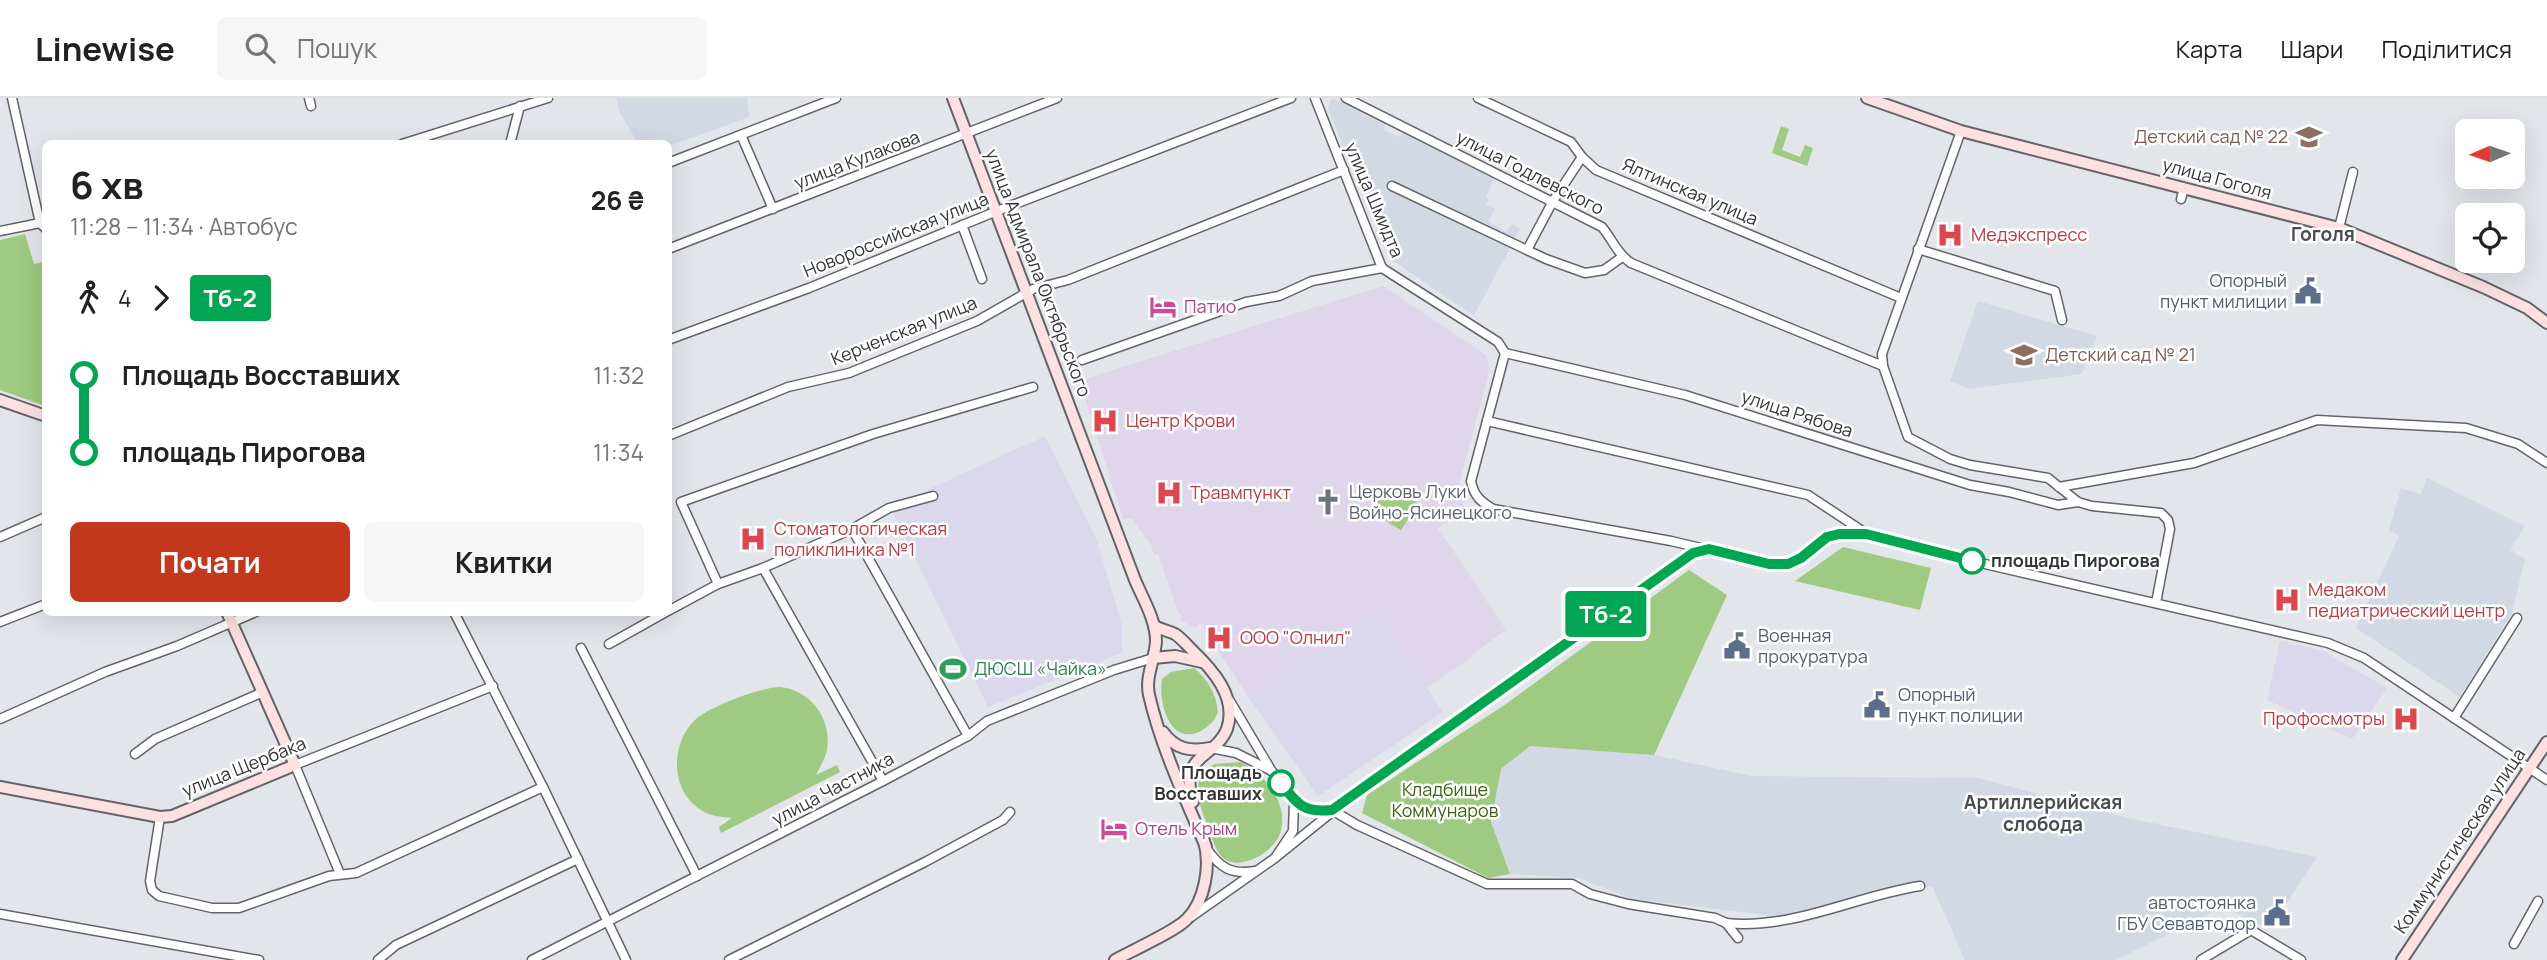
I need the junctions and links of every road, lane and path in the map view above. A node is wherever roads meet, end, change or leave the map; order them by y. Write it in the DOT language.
graph roads {
  1 [pos="12,98"];
  2 [pos="548,98"];
  3 [pos="835,98"];
  4 [pos="953,98"];
  5 [pos="1057,98"];
  6 [pos="1291,98"];
  7 [pos="1315,98"];
  8 [pos="1346,98"];
  9 [pos="1478,98"];
  10 [pos="1867,98"];
  11 [pos="1492,101"];
  12 [pos="520,106"];
  13 [pos="1961,131"];
  14 [pos="967,134"];
  15 [pos="741,135"];
  16 [pos="413,140"];
  17 [pos="511,140"];
  18 [pos="1582,157"];
  19 [pos="672,161"];
  20 [pos="1344,170"];
  21 [pos="2353,172"];
  22 [pos="1392,186"];
  23 [pos="1553,201"];
  24 [pos="772,209"];
  25 [pos="997,211"];
  26 [pos="42,222"];
  27 [pos="962,225"];
  28 [pos="42,226"];
  29 [pos="2339,228"];
  30 [pos="0,231"];
  31 [pos="672,247"];
  32 [pos="1918,249"];
  33 [pos="1527,250"];
  34 [pos="1622,257"];
  35 [pos="1382,268"];
  36 [pos="982,279"];
  37 [pos="1027,292"];
  38 [pos="1901,298"];
  39 [pos="2062,320"];
  40 [pos="2547,323"];
  41 [pos="672,339"];
  42 [pos="1505,353"];
  43 [pos="1082,360"];
  44 [pos="1883,366"];
  45 [pos="1033,387"];
  46 [pos="0,400"];
  47 [pos="42,415"];
  48 [pos="1487,421"];
  49 [pos="672,434"];
  50 [pos="2547,463"];
  51 [pos="2059,487"];
  52 [pos="933,496"];
  53 [pos="2078,502"];
  54 [pos="42,519"];
  55 [pos="852,529"];
  56 [pos="1866,534"];
  57 [pos="0,537"];
  58 [pos="1671,541"];
  59 [pos="1709,549"];
  60 [pos="1679,561"];
  61 [pos="763,568"];
  62 [pos="718,584"];
  63 [pos="2156,603"];
  64 [pos="42,606"];
  65 [pos="672,609"];
  66 [pos="456,616"];
  67 [pos="660,616"];
  68 [pos="229,618"];
  69 [pos="2517,618"];
  70 [pos="0,622"];
  71 [pos="1154,626"];
  72 [pos="609,644"];
  73 [pos="581,648"];
  74 [pos="1153,658"];
  75 [pos="1207,665"];
  76 [pos="493,686"];
  77 [pos="263,692"];
  78 [pos="1226,693"];
  79 [pos="2454,718"];
  80 [pos="0,719"];
  81 [pos="1159,727"];
  82 [pos="968,736"];
  83 [pos="2547,741"];
  84 [pos="1211,748"];
  85 [pos="135,754"];
  86 [pos="295,765"];
  87 [pos="2530,768"];
  88 [pos="1271,771"];
  89 [pos="2547,780"];
  90 [pos="883,781"];
  91 [pos="0,787"];
  92 [pos="543,788"];
  93 [pos="1294,801"];
  94 [pos="1332,810"];
  95 [pos="1010,812"];
  96 [pos="160,817"];
  97 [pos="1206,847"];
  98 [pos="1275,858"];
  99 [pos="578,859"];
  100 [pos="1258,871"];
  101 [pos="340,874"];
  102 [pos="697,876"];
  103 [pos="1920,886"];
  104 [pos="2538,901"];
  105 [pos="0,914"];
  106 [pos="607,921"];
  107 [pos="1186,921"];
  108 [pos="1726,923"];
  109 [pos="1738,938"];
  110 [pos="2514,944"];
  111 [pos="259,960"];
  112 [pos="378,960"];
  113 [pos="532,960"];
  114 [pos="626,960"];
  115 [pos="729,960"];
  116 [pos="1115,960"];
  117 [pos="2201,960"];
  118 [pos="2301,960"];
  119 [pos="2402,960"];
  1 -- 26 [label="street"];
  2 -- 12 [label="street"];
  3 -- 15 [label="street"];
  4 -- 14 [label="main road, улица Адмирала Октябрьского"];
  5 -- 14 [label="street, улица Кулакова"];
  6 -- 25 [label="street, Новороссийская улица"];
  7 -- 20 [label="street, улица Шмидта"];
  8 -- 23 [label="street, улица Годлевского"];
  9 -- 11 [label="street, Ялтинская улица"];
  10 -- 13 [label="main road, улица Гоголя"];
  11 -- 18 [label="street, Ялтинская улица"];
  12 -- 16 [label="street"];
  12 -- 17 [label="street"];
  13 -- 29 [label="main road, улица Гоголя"];
  13 -- 32 [label="street"];
  14 -- 24 [label="street, улица Кулакова"];
  14 -- 25 [label="main road, улица Адмирала Октябрьского"];
  15 -- 19 [label="street"];
  15 -- 24 [label="street"];
  18 -- 23 [label="street"];
  18 -- 38 [label="street, Ялтинская улица"];
  20 -- 35 [label="street, улица Шмидта"];
  20 -- 37 [label="street, Керченская улица"];
  21 -- 29 [label="street"];
  22 -- 33 [label="street"];
  23 -- 33 [label="street"];
  23 -- 34 [label="street, улица Годлевского"];
  24 -- 31 [label="street, улица Кулакова"];
  25 -- 27 [label="street, Новороссийская улица"];
  25 -- 37 [label="main road, улица Адмирала Октябрьского"];
  27 -- 36 [label="street"];
  27 -- 41 [label="street, Новороссийская улица"];
  28 -- 30 [label="street"];
  29 -- 40 [label="main road, улица Гоголя"];
  32 -- 38 [label="street"];
  32 -- 39 [label="street"];
  33 -- 34 [label="street"];
  34 -- 44 [label="street"];
  35 -- 42 [label="street, улица Шмидта"];
  35 -- 43 [label="street"];
  37 -- 49 [label="street, Керченская улица"];
  37 -- 71 [label="main road, улица Адмирала Октябрьского"];
  38 -- 44 [label="street"];
  42 -- 48 [label="street"];
  42 -- 53 [label="street, улица Рябова"];
  44 -- 51 [label="street, улица Рябова"];
  45 -- 62 [label="street"];
  46 -- 47 [label="main road"];
  48 -- 56 [label="street"];
  48 -- 58 [label="street"];
  50 -- 51 [label="street"];
  51 -- 53 [label="street, улица Рябова"];
  52 -- 55 [label="street"];
  53 -- 63 [label="street, улица Рябова"];
  54 -- 57 [label="street"];
  55 -- 61 [label="street"];
  55 -- 82 [label="street"];
  56 -- 59 [label="street"];
  56 -- 63 [label="street"];
  58 -- 59 [label="street"];
  58 -- 60 [label="street"];
  59 -- 60 [label="street"];
  60 -- 94 [label="street"];
  61 -- 62 [label="street"];
  61 -- 90 [label="street"];
  62 -- 65 [label="street"];
  63 -- 79 [label="street"];
  64 -- 70 [label="street"];
  66 -- 76 [label="street"];
  67 -- 72 [label="street"];
  68 -- 77 [label="main road"];
  68 -- 80 [label="street"];
  69 -- 79 [label="street"];
  71 -- 74 [label="main road, улица Адмирала Октябрьского"];
  71 -- 75 [label="main road"];
  73 -- 102 [label="street"];
  74 -- 75 [label="main road"];
  74 -- 81 [label="main road"];
  74 -- 82 [label="street, улица Частника"];
  75 -- 78 [label="main road"];
  76 -- 86 [label="street, улица Щербака"];
  76 -- 92 [label="street"];
  77 -- 85 [label="street"];
  77 -- 86 [label="main road"];
  78 -- 84 [label="main road"];
  78 -- 88 [label="street"];
  79 -- 87 [label="street"];
  81 -- 84 [label="main road"];
  81 -- 97 [label="main road"];
  82 -- 90 [label="street, улица Частника"];
  83 -- 87 [label="main road, Коммунистическая улица"];
  84 -- 88 [label="street"];
  84 -- 97 [label="main road"];
  86 -- 96 [label="main road, улица Щербака"];
  86 -- 101 [label="street"];
  87 -- 89 [label="street"];
  87 -- 119 [label="main road, Коммунистическая улица"];
  88 -- 93 [label="street"];
  90 -- 102 [label="street, улица Частника"];
  91 -- 96 [label="main road, улица Щербака"];
  92 -- 99 [label="street"];
  92 -- 101 [label="street"];
  93 -- 94 [label="street"];
  93 -- 98 [label="street"];
  94 -- 98 [label="street"];
  94 -- 108 [label="street"];
  95 -- 115 [label="street"];
  96 -- 101 [label="street"];
  97 -- 100 [label="street"];
  97 -- 107 [label="main road"];
  98 -- 100 [label="street"];
  99 -- 106 [label="street"];
  99 -- 112 [label="street"];
  100 -- 107 [label="street"];
  102 -- 106 [label="street, улица Частника"];
  103 -- 108 [label="street"];
  104 -- 110 [label="street"];
  105 -- 111 [label="street"];
  106 -- 113 [label="street, улица Частника"];
  106 -- 114 [label="street"];
  107 -- 116 [label="main road"];
  108 -- 109 [label="street"];
  117 -- 118 [label="street"];
}
